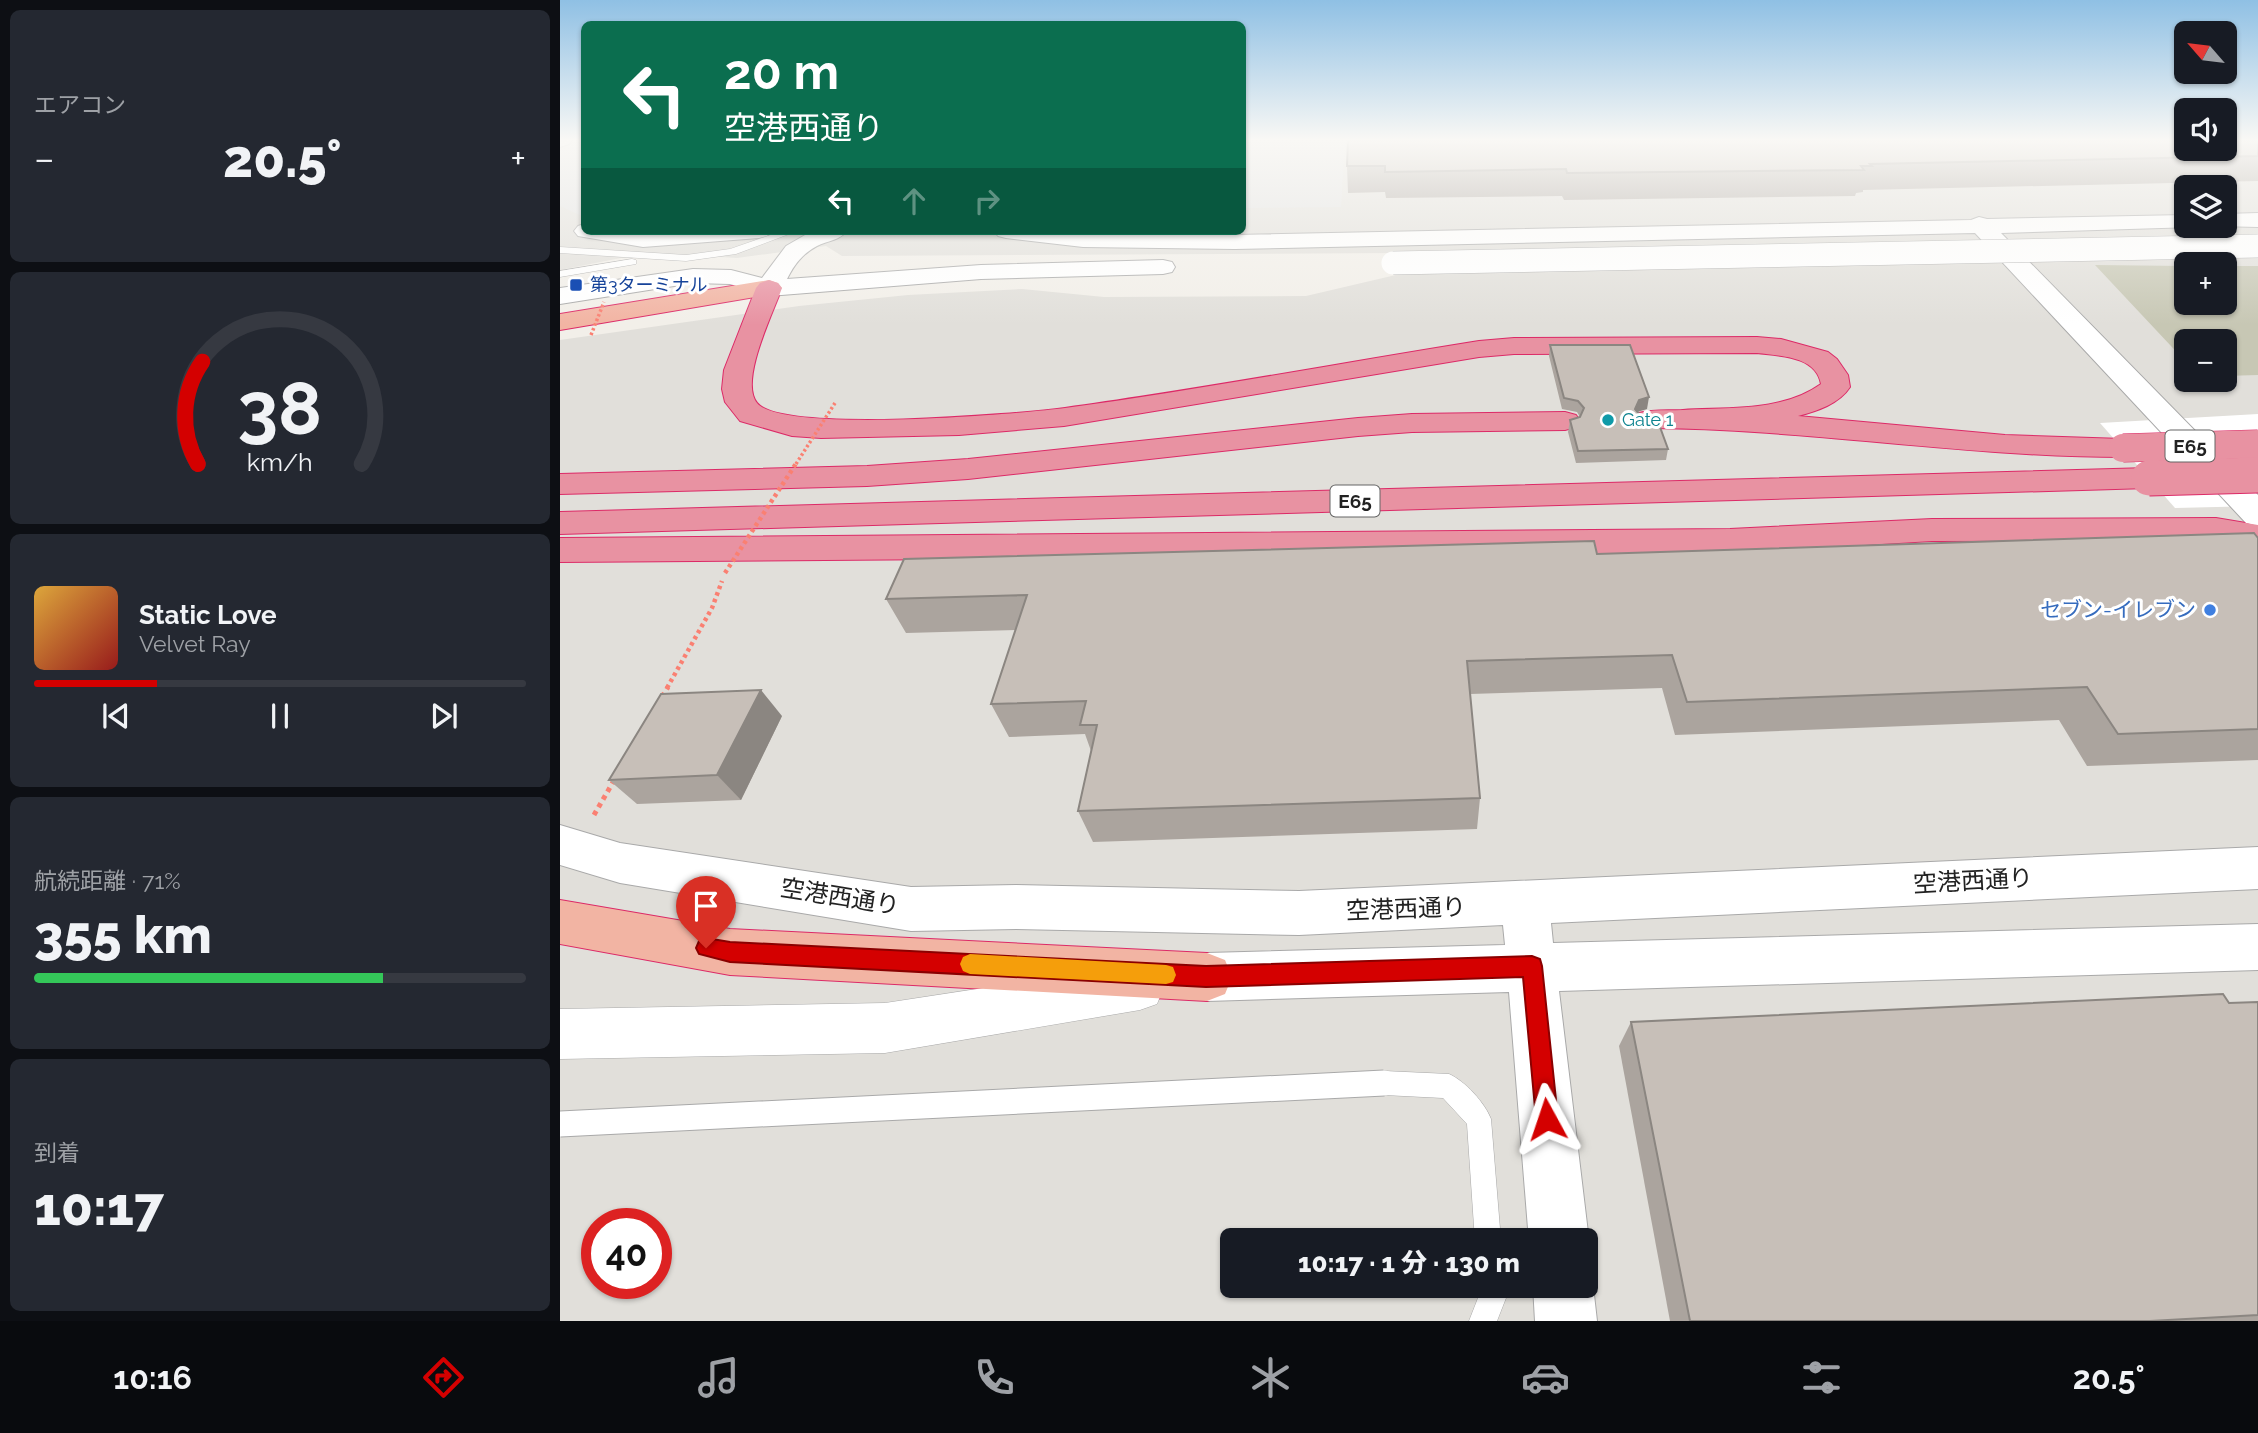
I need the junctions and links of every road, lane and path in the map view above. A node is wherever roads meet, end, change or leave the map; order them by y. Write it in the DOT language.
graph roads {
  1 [pos="2258,206"];
  2 [pos="2237,207"];
  3 [pos="2174,209"];
  4 [pos="2258,220"];
  5 [pos="1988,221"];
  6 [pos="2237,221"];
  7 [pos="2174,222"];
  8 [pos="1246,225"];
  9 [pos="616,235"];
  10 [pos="707,235"];
  11 [pos="781,235"];
  12 [pos="824,235"];
  13 [pos="1040,235"];
  14 [pos="2258,246"];
  15 [pos="560,250"];
  16 [pos="660,258"];
  17 [pos="1366,263"];
  18 [pos="1188,267"];
  19 [pos="560,274"];
  20 [pos="769,288"];
  21 [pos="560,296"];
  22 [pos="604,302"];
  23 [pos="560,315"];
  24 [pos="560,322"];
  25 [pos="592,335"];
  26 [pos="835,403"];
  27 [pos="1690,418"];
  28 [pos="1650,419"];
  29 [pos="1565,421"];
  30 [pos="2258,444"];
  31 [pos="2258,477"];
  32 [pos="560,484"];
  33 [pos="2258,515"];
  34 [pos="560,523"];
  35 [pos="2258,536"];
  36 [pos="560,550"];
  37 [pos="659,702"];
  38 [pos="618,773"];
  39 [pos="568,847"];
  40 [pos="2258,868"];
  41 [pos="1525,904"];
  42 [pos="560,922"];
  43 [pos="2258,947"];
  44 [pos="1532,966"];
  45 [pos="1206,976"];
  46 [pos="560,1034"];
  47 [pos="560,1124"];
  48 [pos="1487,1228"];
  49 [pos="1558,1228"];
  50 [pos="1492,1298"];
  51 [pos="1564,1298"];
  52 [pos="1483,1321"];
  53 [pos="1566,1321"];
  1 -- 2 [label="street"];
  3 -- 5 [label="street"];
  4 -- 6 [label="street"];
  5 -- 7 [label="street"];
  5 -- 8 [label="street"];
  5 -- 13 [label="street"];
  5 -- 31 [label="street"];
  5 -- 33 [label="street"];
  9 -- 10 [label="street"];
  11 -- 16 [label="lane"];
  12 -- 20 [label="street"];
  14 -- 17 [label="street, bridge"];
  15 -- 16 [label="lane"];
  16 -- 19 [label="lane"];
  18 -- 20 [label="street"];
  20 -- 21 [label="street"];
  20 -- 23 [label="highway"];
  20 -- 24 [label="highway"];
  20 -- 27 [label="highway"];
  22 -- 25 [label="path, bridge"];
  26 -- 37 [label="path, bridge"];
  27 -- 28 [label="highway, E65"];
  27 -- 30 [label="highway, E65, bridge"];
  29 -- 32 [label="highway"];
  31 -- 34 [label="highway, E65, bridge"];
  35 -- 36 [label="highway"];
  38 -- 39 [label="path"];
  39 -- 41 [label="street, 空港西通り"];
  40 -- 41 [label="street, 空港西通り"];
  41 -- 44 [label="street"];
  42 -- 45 [label="highway"];
  43 -- 44 [label="street"];
  44 -- 45 [label="street"];
  44 -- 49 [label="street"];
  45 -- 46 [label="street"];
  47 -- 48 [label="lane, bridge"];
  50 -- 52 [label="lane"];
  51 -- 53 [label="street"];
}
